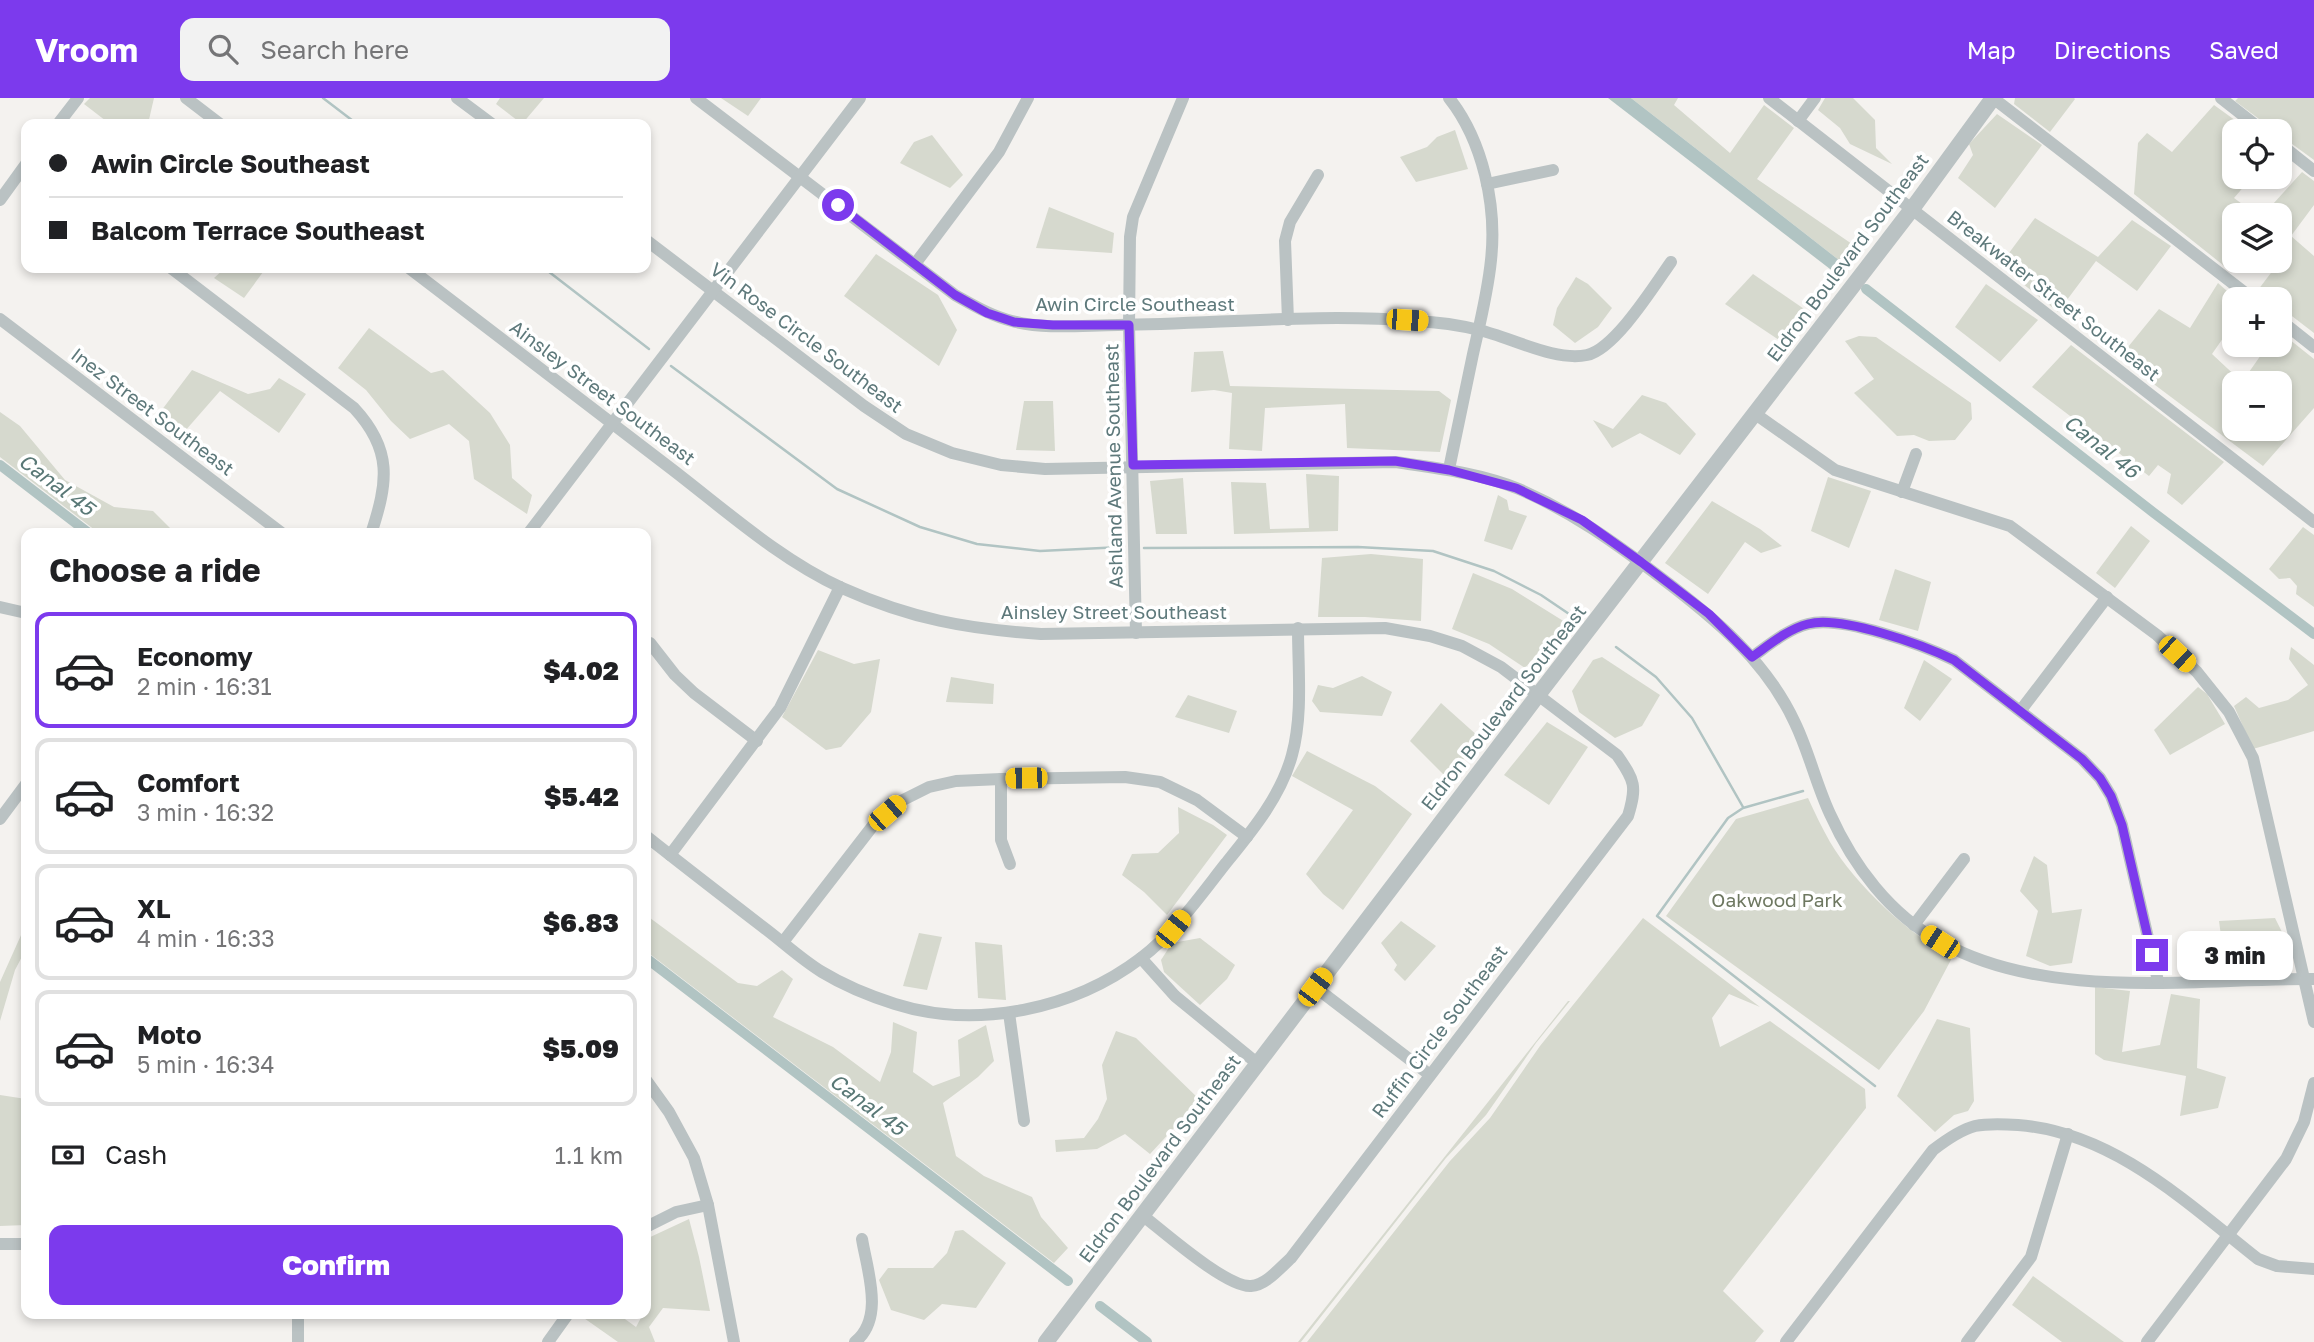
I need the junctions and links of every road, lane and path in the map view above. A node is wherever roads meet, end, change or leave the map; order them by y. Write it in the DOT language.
graph roads {
  1 [pos="78,98"];
  2 [pos="186,98"];
  3 [pos="457,98"];
  4 [pos="696,98"];
  5 [pos="860,98"];
  6 [pos="1028,98"];
  7 [pos="1183,98"];
  8 [pos="1449,98"];
  9 [pos="1769,98"];
  10 [pos="1815,98"];
  11 [pos="1993,98"];
  12 [pos="2221,98"];
  13 [pos="62,119"];
  14 [pos="213,119"];
  15 [pos="485,119"];
  16 [pos="2248,119"];
  17 [pos="1798,121"];
  18 [pos="2292,153"];
  19 [pos="1553,170"];
  20 [pos="2314,170"];
  21 [pos="21,171"];
  22 [pos="1318,175"];
  23 [pos="800,176"];
  24 [pos="1486,184"];
  25 [pos="0,200"];
  26 [pos="1912,209"];
  27 [pos="651,244"];
  28 [pos="1671,262"];
  29 [pos="915,264"];
  30 [pos="178,273"];
  31 [pos="415,273"];
  32 [pos="2237,287"];
  33 [pos="713,290"];
  34 [pos="0,319"];
  35 [pos="1288,320"];
  36 [pos="1129,325"];
  37 [pos="2292,329"];
  38 [pos="1478,330"];
  39 [pos="2314,346"];
  40 [pos="1754,413"];
  41 [pos="612,423"];
  42 [pos="1916,454"];
  43 [pos="1133,465"];
  44 [pos="1449,470"];
  45 [pos="1902,492"];
  46 [pos="2314,522"];
  47 [pos="275,528"];
  48 [pos="373,528"];
  49 [pos="533,528"];
  50 [pos="1641,562"];
  51 [pos="840,587"];
  52 [pos="2107,597"];
  53 [pos="0,607"];
  54 [pos="21,612"];
  55 [pos="1298,628"];
  56 [pos="1136,633"];
  57 [pos="651,644"];
  58 [pos="1752,657"];
  59 [pos="1538,695"];
  60 [pos="2021,710"];
  61 [pos="757,741"];
  62 [pos="1001,779"];
  63 [pos="21,791"];
  64 [pos="0,819"];
  65 [pos="1247,837"];
  66 [pos="651,840"];
  67 [pos="670,855"];
  68 [pos="1964,859"];
  69 [pos="1010,864"];
  70 [pos="1914,925"];
  71 [pos="783,942"];
  72 [pos="1141,958"];
  73 [pos="2309,979"];
  74 [pos="2158,981"];
  75 [pos="1315,987"];
  76 [pos="1009,1013"];
  77 [pos="2314,1022"];
  78 [pos="1258,1064"];
  79 [pos="1430,1075"];
  80 [pos="2314,1083"];
  81 [pos="651,1087"];
  82 [pos="1024,1121"];
  83 [pos="2068,1134"];
  84 [pos="708,1205"];
  85 [pos="1142,1215"];
  86 [pos="651,1224"];
  87 [pos="2229,1236"];
  88 [pos="862,1239"];
  89 [pos="0,1244"];
  90 [pos="21,1244"];
  91 [pos="2314,1269"];
  92 [pos="298,1319"];
  93 [pos="564,1319"];
  94 [pos="298,1342"];
  95 [pos="548,1342"];
  96 [pos="734,1342"];
  97 [pos="855,1342"];
  98 [pos="1046,1342"];
  99 [pos="1786,1342"];
  100 [pos="1968,1342"];
  101 [pos="2147,1342"];
  1 -- 13 [label="street"];
  2 -- 14 [label="street"];
  3 -- 15 [label="street"];
  4 -- 23 [label="street, Awin Circle Southeast"];
  5 -- 23 [label="street"];
  6 -- 29 [label="street"];
  7 -- 36 [label="street, Ashland Avenue Southeast"];
  8 -- 24 [label="street"];
  9 -- 17 [label="street, Breakwater Street Southeast"];
  10 -- 17 [label="street"];
  11 -- 26 [label="street, Eldron Boulevard Southeast"];
  11 -- 32 [label="street"];
  12 -- 16 [label="street"];
  17 -- 26 [label="street, Breakwater Street Southeast"];
  18 -- 20 [label="street"];
  19 -- 24 [label="street"];
  21 -- 25 [label="street"];
  22 -- 35 [label="street"];
  23 -- 29 [label="street, Awin Circle Southeast"];
  23 -- 33 [label="street"];
  24 -- 38 [label="street"];
  26 -- 40 [label="street, Eldron Boulevard Southeast"];
  26 -- 46 [label="street, Breakwater Street Southeast"];
  27 -- 33 [label="street, Vin Rose Circle Southeast"];
  28 -- 38 [label="street, Awin Circle Southeast"];
  29 -- 36 [label="street, Awin Circle Southeast"];
  30 -- 48 [label="street"];
  31 -- 41 [label="street, Ainsley Street Southeast"];
  33 -- 41 [label="street"];
  33 -- 43 [label="street, Vin Rose Circle Southeast"];
  34 -- 47 [label="street, Inez Street Southeast"];
  35 -- 36 [label="street, Awin Circle Southeast"];
  35 -- 38 [label="street, Awin Circle Southeast"];
  36 -- 43 [label="street, Ashland Avenue Southeast"];
  37 -- 39 [label="street"];
  38 -- 44 [label="street"];
  40 -- 45 [label="street"];
  40 -- 50 [label="street, Eldron Boulevard Southeast"];
  41 -- 49 [label="street"];
  41 -- 51 [label="street, Ainsley Street Southeast"];
  42 -- 45 [label="street"];
  43 -- 44 [label="street, Vin Rose Circle Southeast"];
  43 -- 56 [label="street, Ashland Avenue Southeast"];
  44 -- 50 [label="street, Vin Rose Circle Southeast"];
  45 -- 52 [label="street"];
  50 -- 58 [label="street, Vin Rose Circle Southeast"];
  50 -- 59 [label="street, Eldron Boulevard Southeast"];
  51 -- 56 [label="street, Ainsley Street Southeast"];
  51 -- 61 [label="street"];
  52 -- 60 [label="street"];
  52 -- 73 [label="street"];
  53 -- 54 [label="street"];
  55 -- 56 [label="street, Ainsley Street Southeast"];
  55 -- 59 [label="street, Ainsley Street Southeast"];
  55 -- 65 [label="street"];
  57 -- 61 [label="street"];
  58 -- 60 [label="street"];
  58 -- 70 [label="street, Vin Rose Circle Southeast"];
  59 -- 75 [label="street, Eldron Boulevard Southeast"];
  59 -- 79 [label="street, Ruffin Circle Southeast"];
  60 -- 74 [label="street"];
  61 -- 67 [label="street"];
  62 -- 65 [label="street"];
  62 -- 69 [label="street"];
  62 -- 71 [label="street"];
  63 -- 64 [label="street"];
  65 -- 72 [label="street"];
  66 -- 67 [label="street"];
  67 -- 71 [label="street"];
  68 -- 70 [label="street"];
  70 -- 74 [label="street, Vin Rose Circle Southeast"];
  71 -- 76 [label="street"];
  72 -- 76 [label="street"];
  72 -- 78 [label="street"];
  73 -- 74 [label="street, Vin Rose Circle Southeast"];
  73 -- 77 [label="street"];
  75 -- 78 [label="street, Eldron Boulevard Southeast"];
  75 -- 79 [label="street"];
  76 -- 82 [label="street"];
  78 -- 85 [label="street, Eldron Boulevard Southeast"];
  79 -- 85 [label="street, Ruffin Circle Southeast"];
  80 -- 87 [label="street"];
  81 -- 84 [label="street"];
  83 -- 87 [label="street"];
  83 -- 99 [label="street"];
  83 -- 100 [label="street"];
  84 -- 86 [label="street"];
  84 -- 96 [label="street"];
  85 -- 98 [label="street, Eldron Boulevard Southeast"];
  87 -- 91 [label="street"];
  87 -- 101 [label="street"];
  88 -- 97 [label="street"];
  89 -- 90 [label="street"];
  92 -- 94 [label="street"];
  93 -- 95 [label="street"];
}
